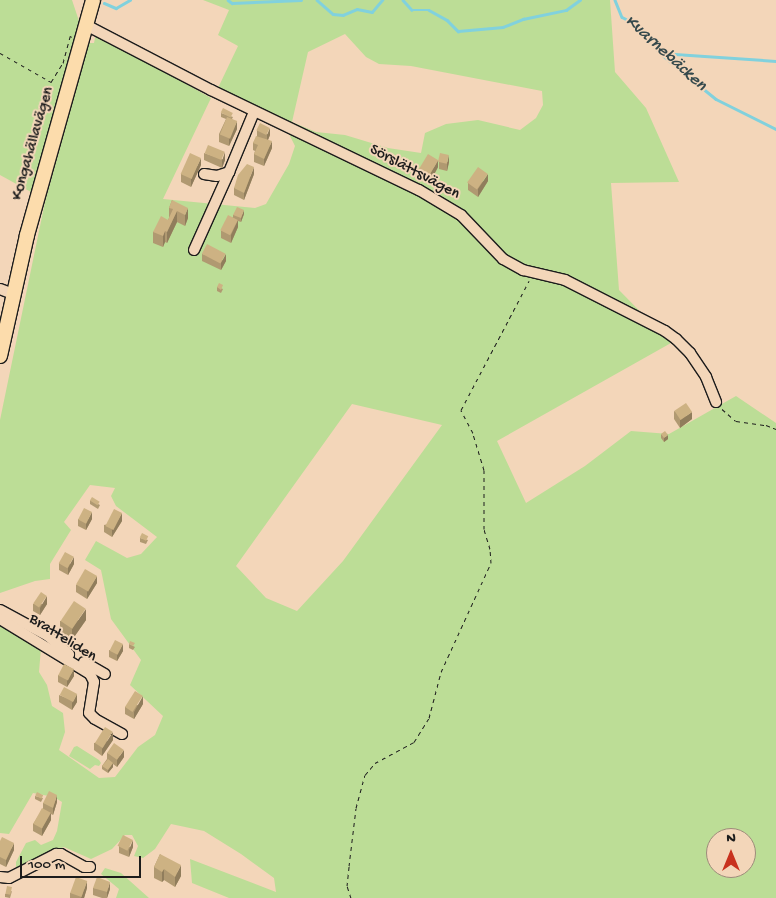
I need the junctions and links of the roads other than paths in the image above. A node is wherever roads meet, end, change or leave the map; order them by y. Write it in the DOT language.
graph roads {
  1 [pos="93,0"];
  2 [pos="86,25"];
  3 [pos="254,112"];
  4 [pos="229,172"];
  5 [pos="204,174"];
  6 [pos="194,250"];
  7 [pos="6,292"];
  8 [pos="0,356"];
  9 [pos="716,402"];
  10 [pos="0,610"];
  11 [pos="0,619"];
  12 [pos="105,674"];
  13 [pos="122,734"];
  14 [pos="90,867"];
  15 [pos="0,877"];
  1 -- 2 [label="main road, Kongahällavägen"];
  2 -- 3 [label="street, Sörslättsvägen"];
  2 -- 7 [label="main road, Kongahällavägen"];
  3 -- 4 [label="street"];
  3 -- 9 [label="street, Sörslättsvägen"];
  4 -- 5 [label="street"];
  4 -- 6 [label="street"];
  7 -- 8 [label="main road, Kongahällavägen"];
  10 -- 12 [label="street, Bratteliden"];
  11 -- 13 [label="street, Bratteliden"];
  14 -- 15 [label="street"];
}
